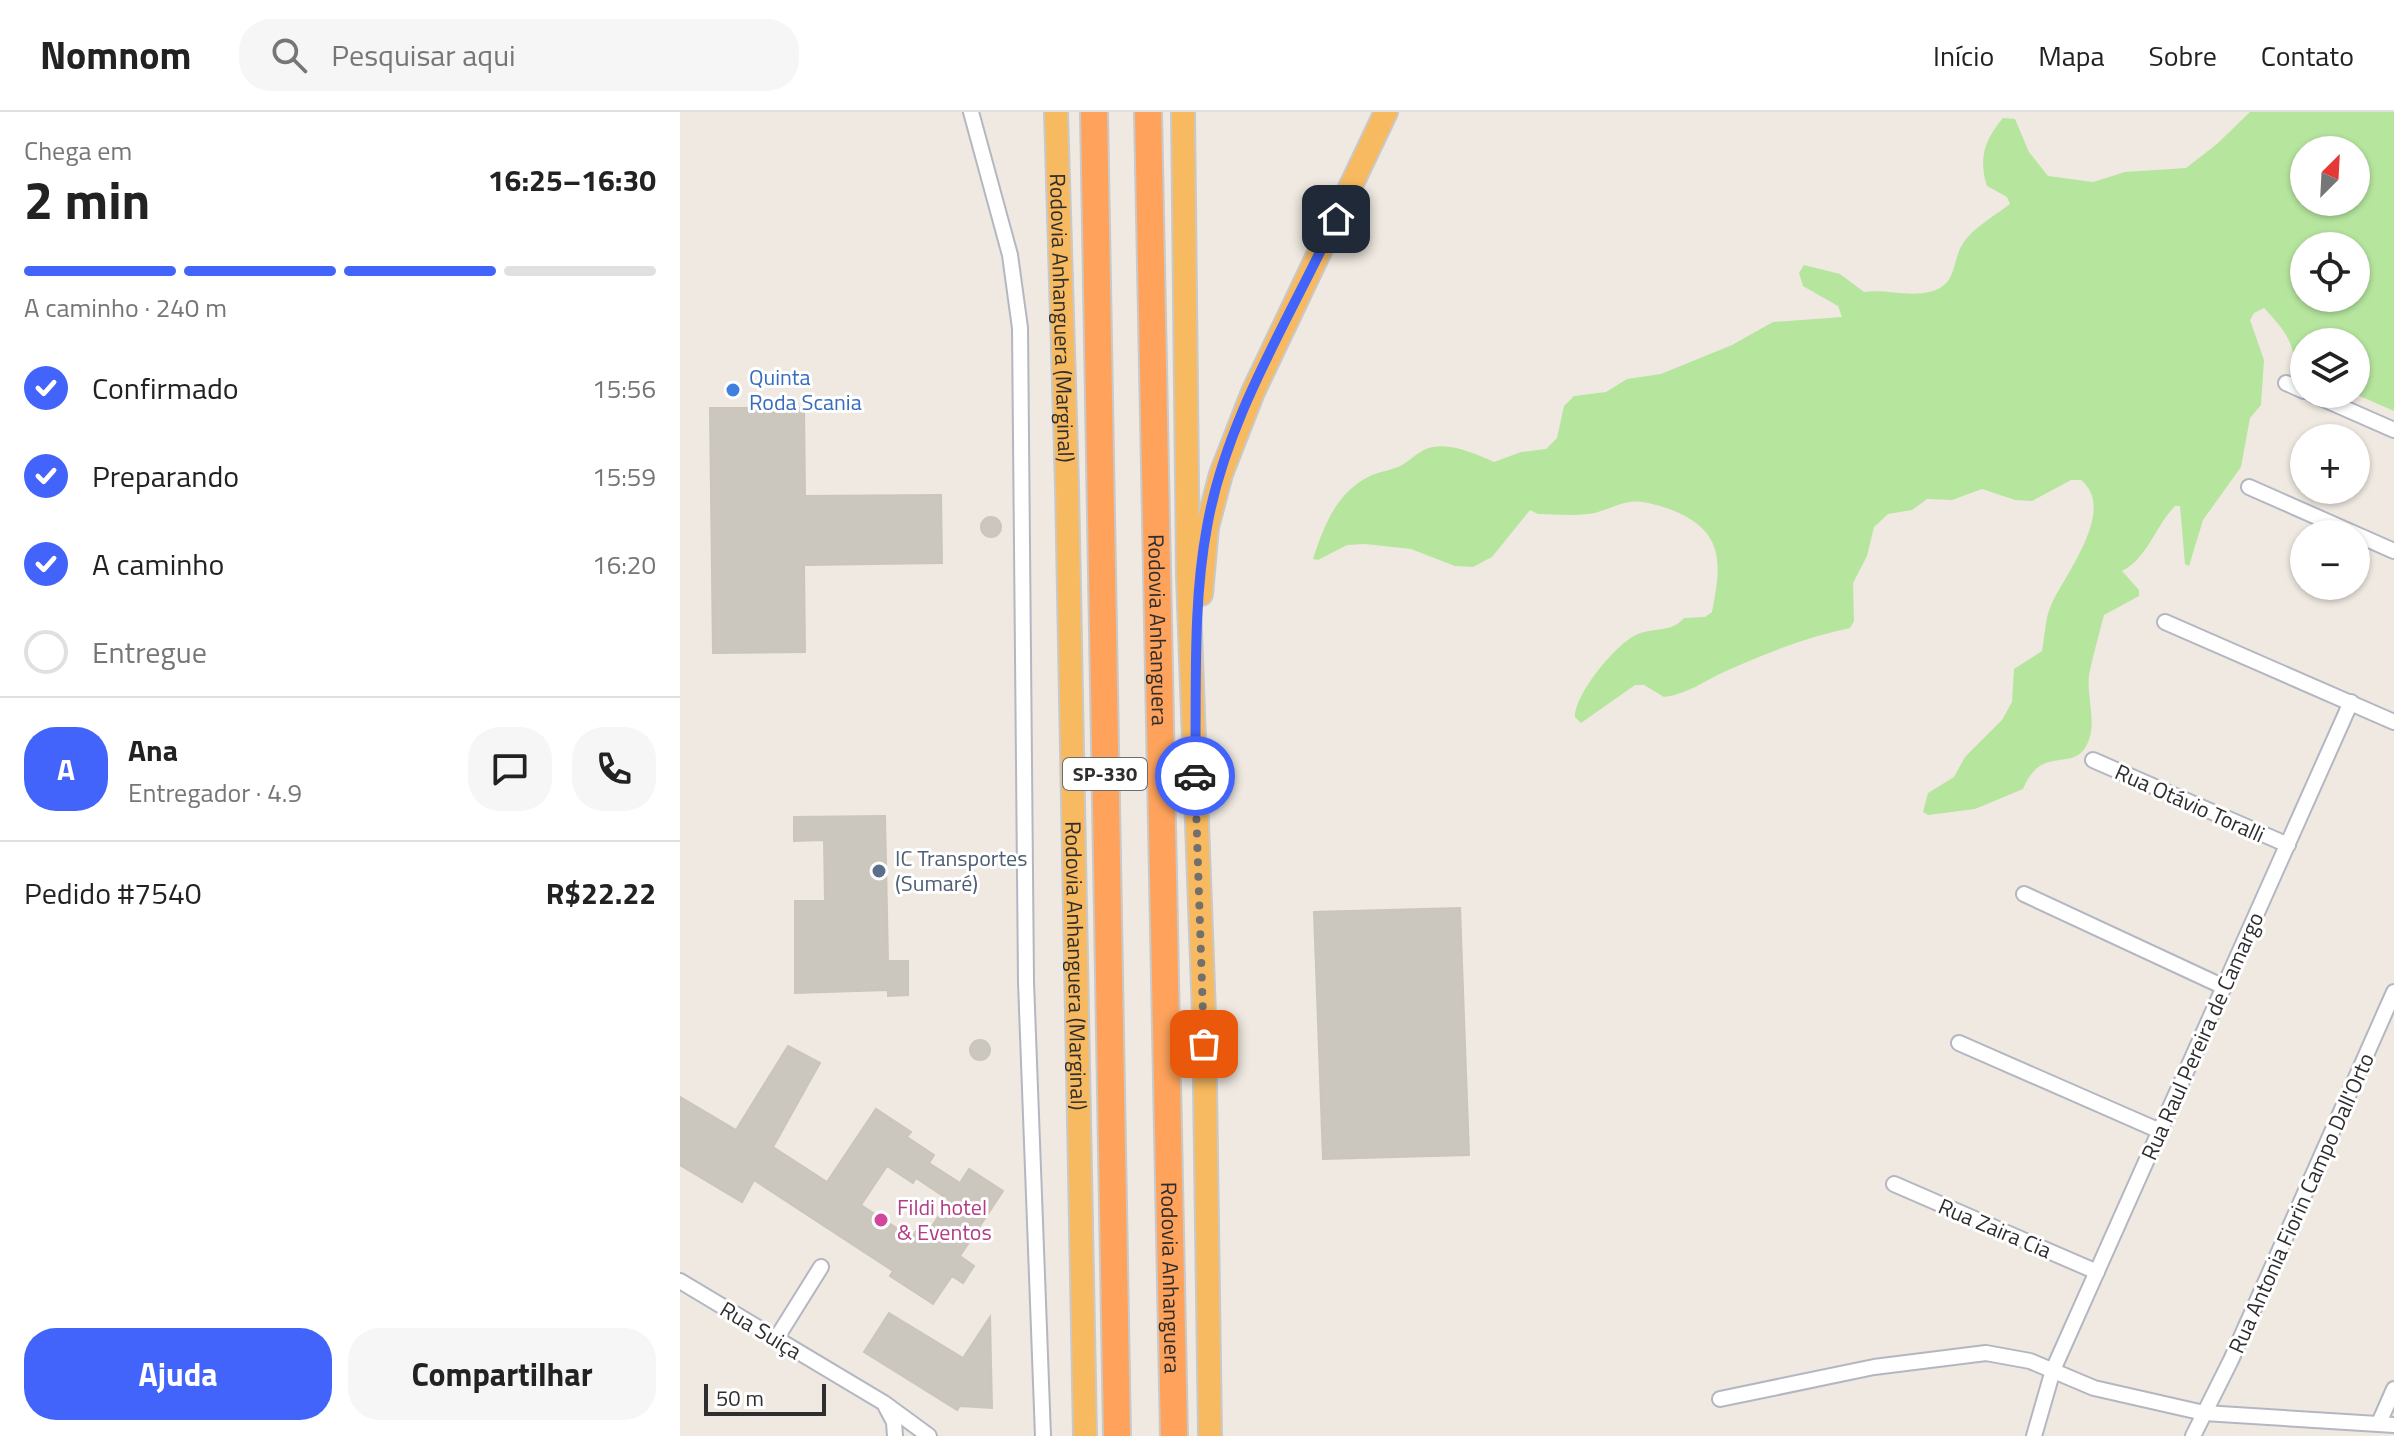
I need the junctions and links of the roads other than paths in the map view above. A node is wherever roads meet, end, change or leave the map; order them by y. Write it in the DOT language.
graph roads {
  1 [pos="971,112"];
  2 [pos="1042,112"];
  3 [pos="1056,112"];
  4 [pos="1094,112"];
  5 [pos="1148,112"];
  6 [pos="1183,112"];
  7 [pos="1386,112"];
  8 [pos="1061,319"];
  9 [pos="2286,383"];
  10 [pos="2290,385"];
  11 [pos="2344,408"];
  12 [pos="2394,430"];
  13 [pos="2249,487"];
  14 [pos="2394,551"];
  15 [pos="2165,622"];
  16 [pos="2351,702"];
  17 [pos="2394,722"];
  18 [pos="2093,760"];
  19 [pos="1195,775"];
  20 [pos="2288,845"];
  21 [pos="2024,894"];
  22 [pos="2224,987"];
  23 [pos="2394,992"];
  24 [pos="1959,1043"];
  25 [pos="2160,1131"];
  26 [pos="1894,1184"];
  27 [pos="821,1267"];
  28 [pos="2097,1272"];
  29 [pos="680,1281"];
  30 [pos="776,1339"];
  31 [pos="2053,1370"];
  32 [pos="2394,1389"];
  33 [pos="1720,1399"];
  34 [pos="884,1403"];
  35 [pos="2204,1413"];
  36 [pos="2386,1424"];
  37 [pos="2358,1430"];
  38 [pos="895,1436"];
  39 [pos="929,1436"];
  40 [pos="1043,1436"];
  41 [pos="1085,1436"];
  42 [pos="1117,1436"];
  43 [pos="1174,1436"];
  44 [pos="1210,1436"];
  45 [pos="2034,1436"];
  46 [pos="2193,1436"];
  1 -- 40 [label="street"];
  2 -- 8 [label="highway"];
  3 -- 8 [label="highway, Rodovia Anhanguera (Marginal)"];
  4 -- 42 [label="highway, SP-330"];
  5 -- 43 [label="highway, Rodovia Anhanguera / SP-330"];
  6 -- 19 [label="highway"];
  7 -- 19 [label="highway"];
  8 -- 41 [label="highway, Rodovia Anhanguera (Marginal)"];
  9 -- 10 [label="street"];
  11 -- 12 [label="street"];
  13 -- 14 [label="street"];
  15 -- 16 [label="street"];
  16 -- 17 [label="street"];
  16 -- 20 [label="street, Rua Raul Pereira de Camargo"];
  18 -- 20 [label="street, Rua Otávio Toralli"];
  19 -- 44 [label="highway"];
  20 -- 22 [label="street, Rua Raul Pereira de Camargo"];
  21 -- 22 [label="street"];
  22 -- 25 [label="street, Rua Raul Pereira de Camargo"];
  23 -- 35 [label="street, Rua Antonia Fiorin Campo Dall'Orto"];
  24 -- 25 [label="street"];
  25 -- 28 [label="street, Rua Raul Pereira de Camargo"];
  26 -- 28 [label="street, Rua Zaira Cia"];
  27 -- 30 [label="street"];
  28 -- 31 [label="street, Rua Raul Pereira de Camargo"];
  29 -- 30 [label="street, Rua Suiça"];
  30 -- 34 [label="street, Rua Suiça"];
  31 -- 33 [label="street"];
  31 -- 35 [label="street"];
  31 -- 45 [label="street, Rua Raul Pereira de Camargo"];
  32 -- 36 [label="street"];
  34 -- 38 [label="street"];
  34 -- 39 [label="street, Rua Suiça"];
  35 -- 37 [label="street"];
  35 -- 46 [label="street, Rua Antonia Fiorin Campo Dall'Orto"];
  36 -- 37 [label="street"];
}
